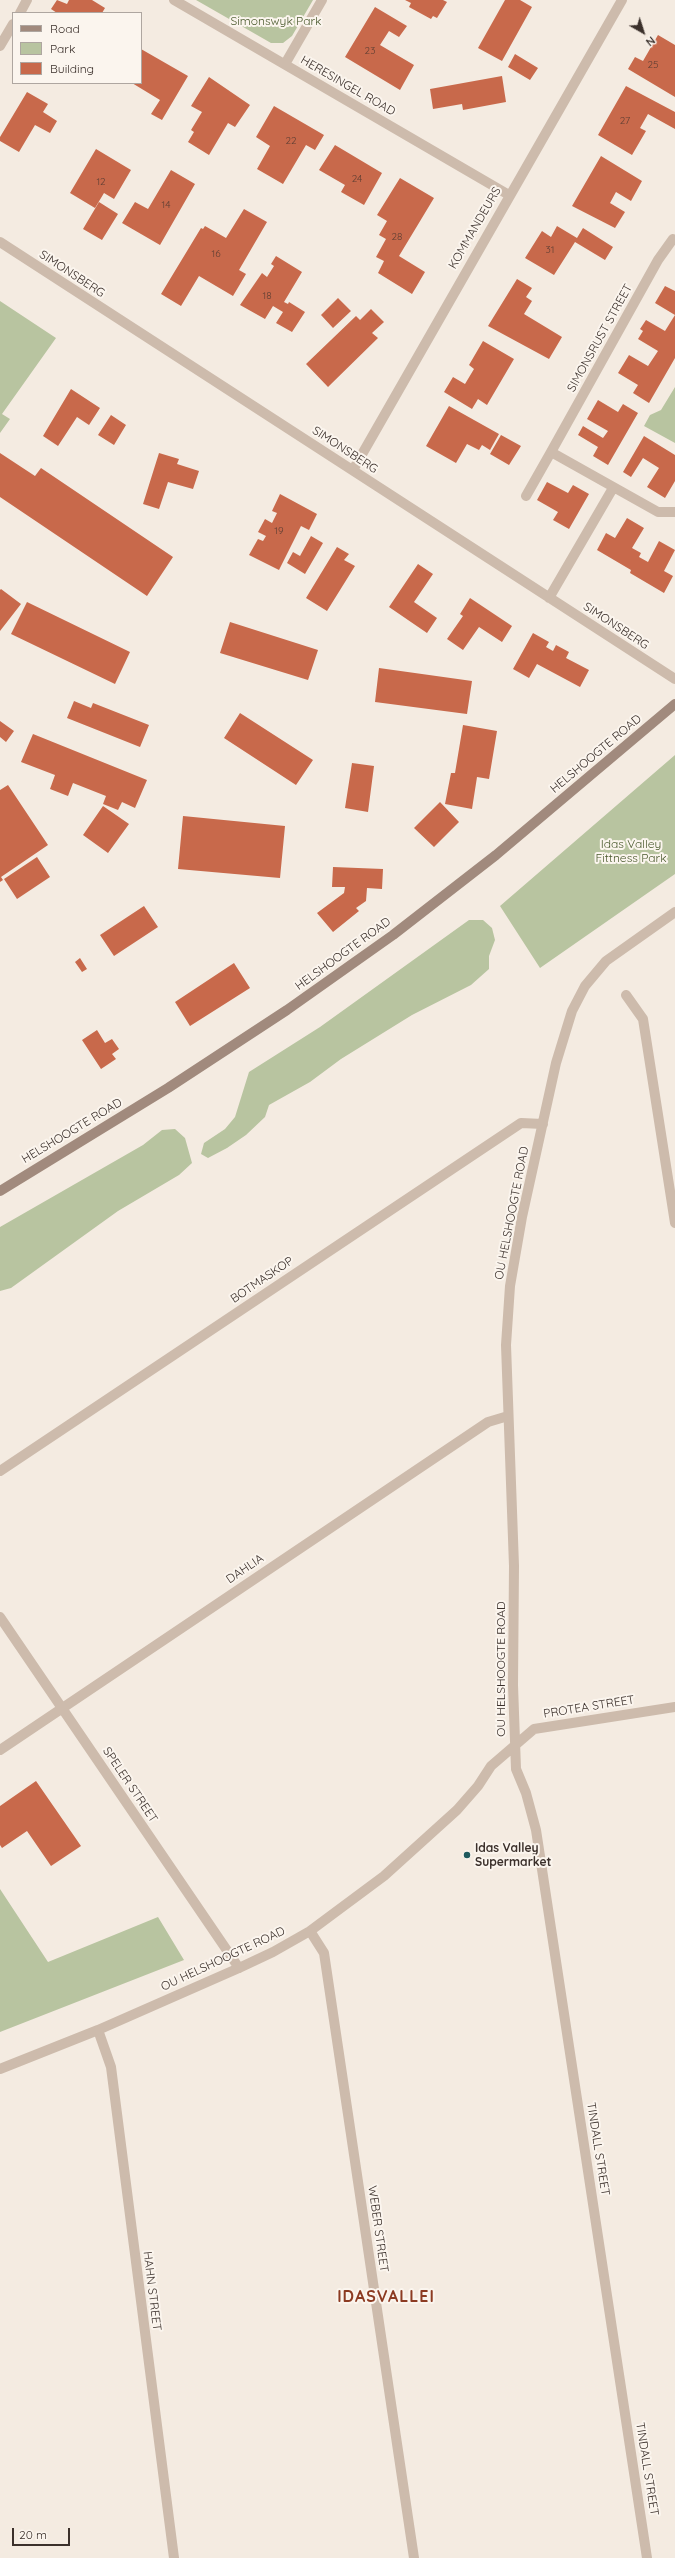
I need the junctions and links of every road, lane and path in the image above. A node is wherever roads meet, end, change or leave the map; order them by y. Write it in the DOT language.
graph roads {
  1 [pos="27,0"];
  2 [pos="174,0"];
  3 [pos="322,0"];
  4 [pos="622,0"];
  5 [pos="21,12"];
  6 [pos="12,26"];
  7 [pos="0,46"];
  8 [pos="285,64"];
  9 [pos="509,195"];
  10 [pos="673,239"];
  11 [pos="0,242"];
  12 [pos="551,452"];
  13 [pos="353,470"];
  14 [pos="613,488"];
  15 [pos="526,496"];
  16 [pos="675,512"];
  17 [pos="550,598"];
  18 [pos="675,679"];
  19 [pos="675,704"];
  20 [pos="675,912"];
  21 [pos="626,995"];
  22 [pos="543,1124"];
  23 [pos="0,1191"];
  24 [pos="675,1223"];
  25 [pos="508,1416"];
  26 [pos="0,1471"];
  27 [pos="0,1617"];
  28 [pos="675,1707"];
  29 [pos="62,1709"];
  30 [pos="514,1746"];
  31 [pos="0,1750"];
  32 [pos="310,1931"];
  33 [pos="238,1968"];
  34 [pos="98,2030"];
  35 [pos="0,2069"];
  36 [pos="174,2558"];
  37 [pos="414,2558"];
  38 [pos="647,2558"];
  1 -- 5 [label="street"];
  2 -- 8 [label="street, HERESINGEL ROAD"];
  3 -- 8 [label="street"];
  4 -- 9 [label="street, KOMMANDEURS"];
  6 -- 7 [label="street"];
  8 -- 9 [label="street, HERESINGEL ROAD"];
  9 -- 13 [label="street, KOMMANDEURS"];
  10 -- 12 [label="street, SIMONSRUST STREET"];
  11 -- 13 [label="street, SIMONSBERG"];
  12 -- 14 [label="street"];
  12 -- 15 [label="street, SIMONSRUST STREET"];
  13 -- 17 [label="street, SIMONSBERG"];
  14 -- 16 [label="street"];
  14 -- 17 [label="street"];
  17 -- 18 [label="street, SIMONSBERG"];
  19 -- 23 [label="main road, HELSHOOGTE ROAD"];
  20 -- 22 [label="street, OU HELSHOOGTE ROAD"];
  21 -- 24 [label="street"];
  22 -- 25 [label="street, OU HELSHOOGTE ROAD"];
  22 -- 26 [label="street, BOTMASKOP"];
  25 -- 29 [label="street, DAHLIA"];
  25 -- 30 [label="street, OU HELSHOOGTE ROAD"];
  27 -- 29 [label="street, SPELER STREET"];
  28 -- 30 [label="street, PROTEA STREET"];
  29 -- 31 [label="street, DAHLIA"];
  29 -- 33 [label="street, SPELER STREET"];
  30 -- 32 [label="street, OU HELSHOOGTE ROAD"];
  30 -- 38 [label="street, TINDALL STREET"];
  32 -- 33 [label="street, OU HELSHOOGTE ROAD"];
  32 -- 37 [label="street, WEBER STREET"];
  33 -- 34 [label="street, OU HELSHOOGTE ROAD"];
  34 -- 35 [label="street, OU HELSHOOGTE ROAD"];
  34 -- 36 [label="street, HAHN STREET"];
}
